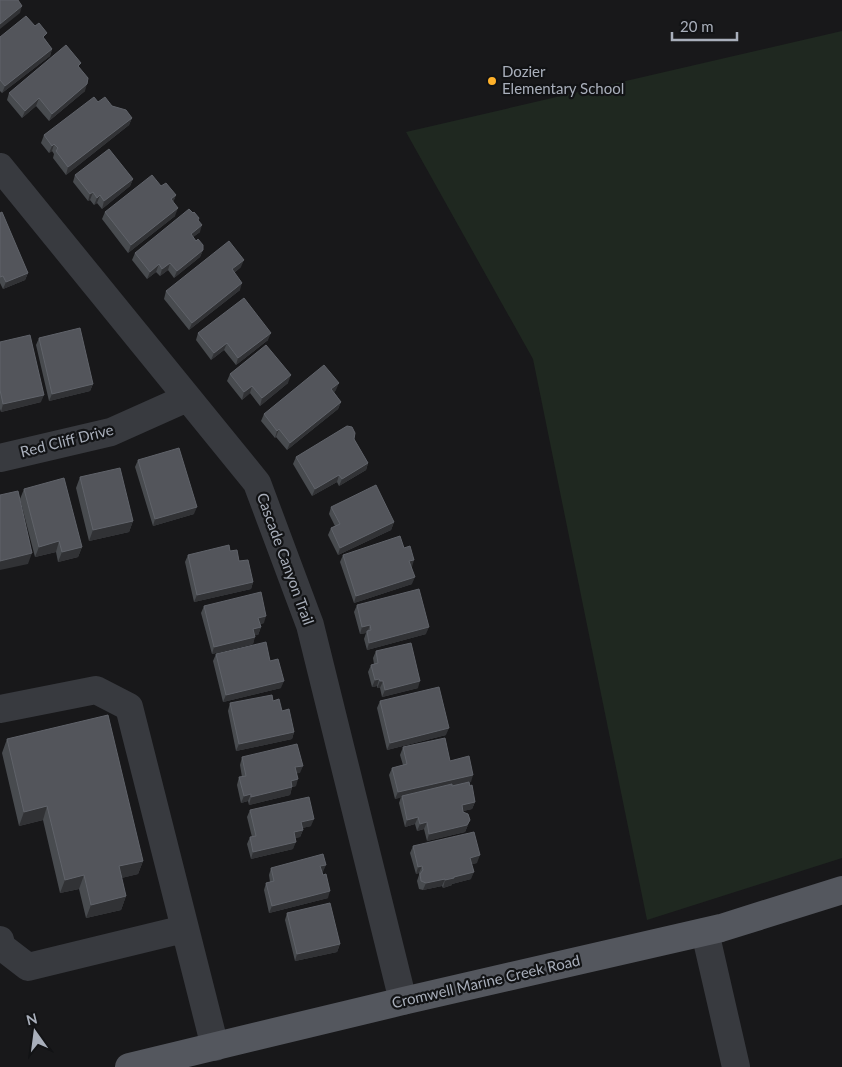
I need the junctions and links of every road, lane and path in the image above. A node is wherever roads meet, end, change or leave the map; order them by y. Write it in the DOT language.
graph roads {
  1 [pos="0,167"];
  2 [pos="187,398"];
  3 [pos="0,458"];
  4 [pos="0,709"];
  5 [pos="842,890"];
  6 [pos="184,929"];
  7 [pos="705,932"];
  8 [pos="0,940"];
  9 [pos="402,1002"];
  10 [pos="214,1046"];
  11 [pos="128,1067"];
  12 [pos="736,1067"];
  1 -- 2 [label="street, Cascade Canyon Trail"];
  2 -- 3 [label="street, Red Cliff Drive"];
  2 -- 9 [label="street, Cascade Canyon Trail"];
  4 -- 6 [label="street"];
  5 -- 7 [label="main road, Cromwell Marine Creek Road"];
  6 -- 8 [label="street"];
  6 -- 10 [label="street"];
  7 -- 9 [label="main road, Cromwell Marine Creek Road"];
  7 -- 12 [label="street"];
  9 -- 10 [label="main road, Cromwell Marine Creek Road"];
  10 -- 11 [label="main road, Cromwell Marine Creek Road"];
}
